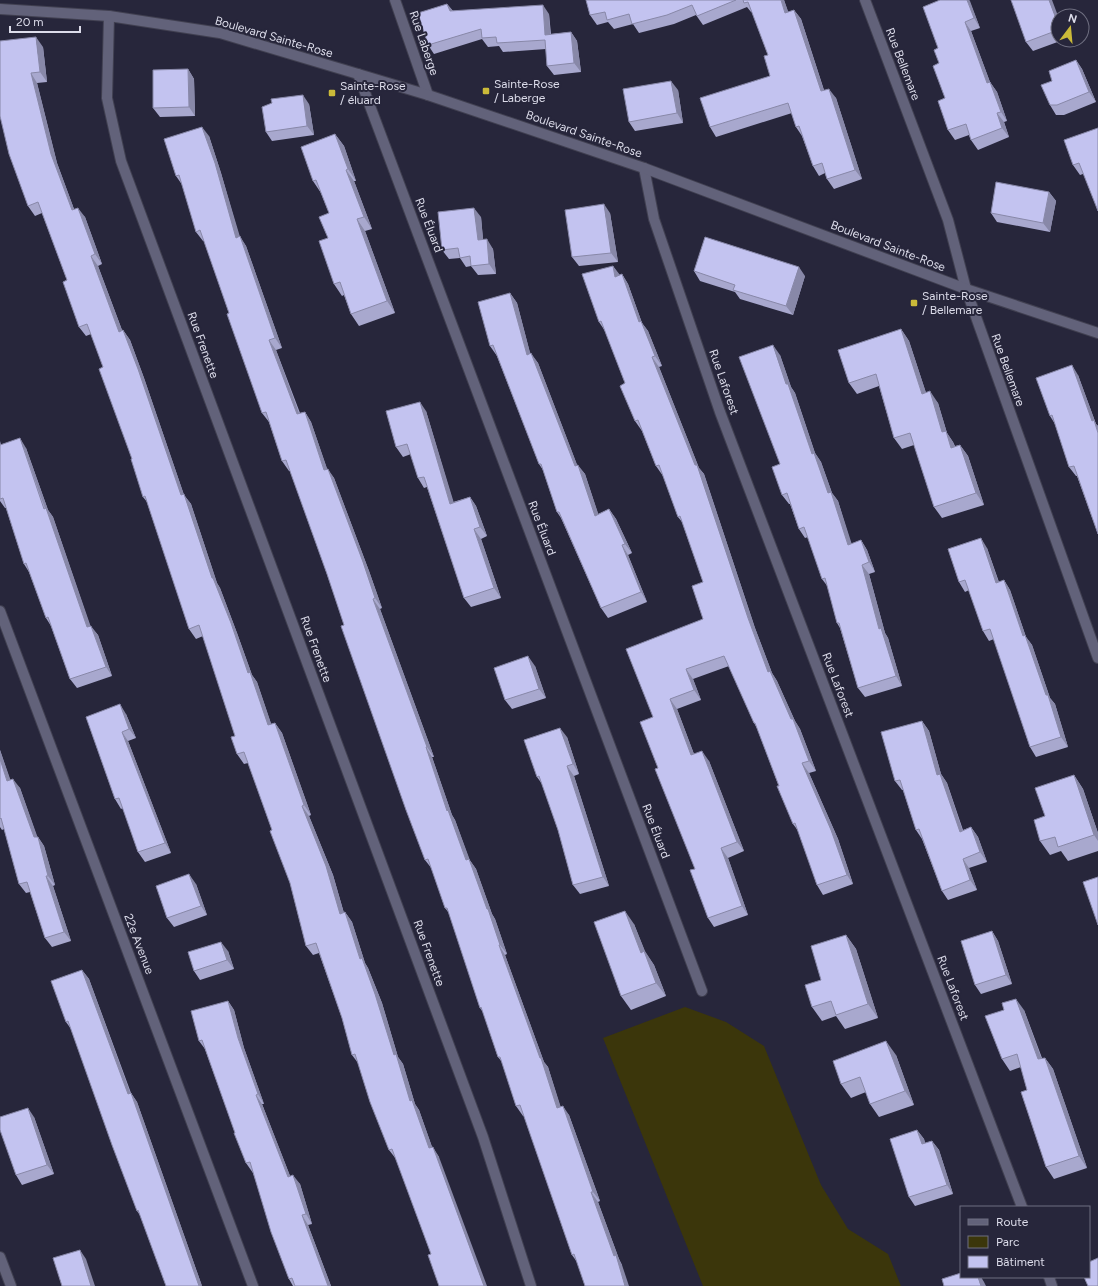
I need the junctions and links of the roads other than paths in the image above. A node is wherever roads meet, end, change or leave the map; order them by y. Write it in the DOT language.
graph roads {
  1 [pos="395,0"];
  2 [pos="865,0"];
  3 [pos="0,9"];
  4 [pos="109,16"];
  5 [pos="358,74"];
  6 [pos="428,95"];
  7 [pos="644,168"];
  8 [pos="966,289"];
  9 [pos="1098,332"];
  10 [pos="0,611"];
  11 [pos="1098,658"];
  12 [pos="702,991"];
  13 [pos="1022,1206"];
  14 [pos="0,1257"];
  15 [pos="11,1286"];
  16 [pos="253,1286"];
  17 [pos="531,1286"];
  1 -- 6 [label="street, Rue Laberge"];
  2 -- 8 [label="street, Rue Bellemare"];
  3 -- 4 [label="street, Boulevard Sainte-Rose"];
  4 -- 5 [label="street, Boulevard Sainte-Rose"];
  4 -- 17 [label="street, Rue Frenette"];
  5 -- 6 [label="street, Boulevard Sainte-Rose"];
  5 -- 12 [label="street, Rue Éluard"];
  6 -- 7 [label="street, Boulevard Sainte-Rose"];
  7 -- 8 [label="street, Boulevard Sainte-Rose"];
  7 -- 13 [label="street, Rue Laforest"];
  8 -- 9 [label="street, Boulevard Sainte-Rose"];
  8 -- 11 [label="street, Rue Bellemare"];
  10 -- 16 [label="street, 22e Avenue"];
  14 -- 15 [label="street"];
}
